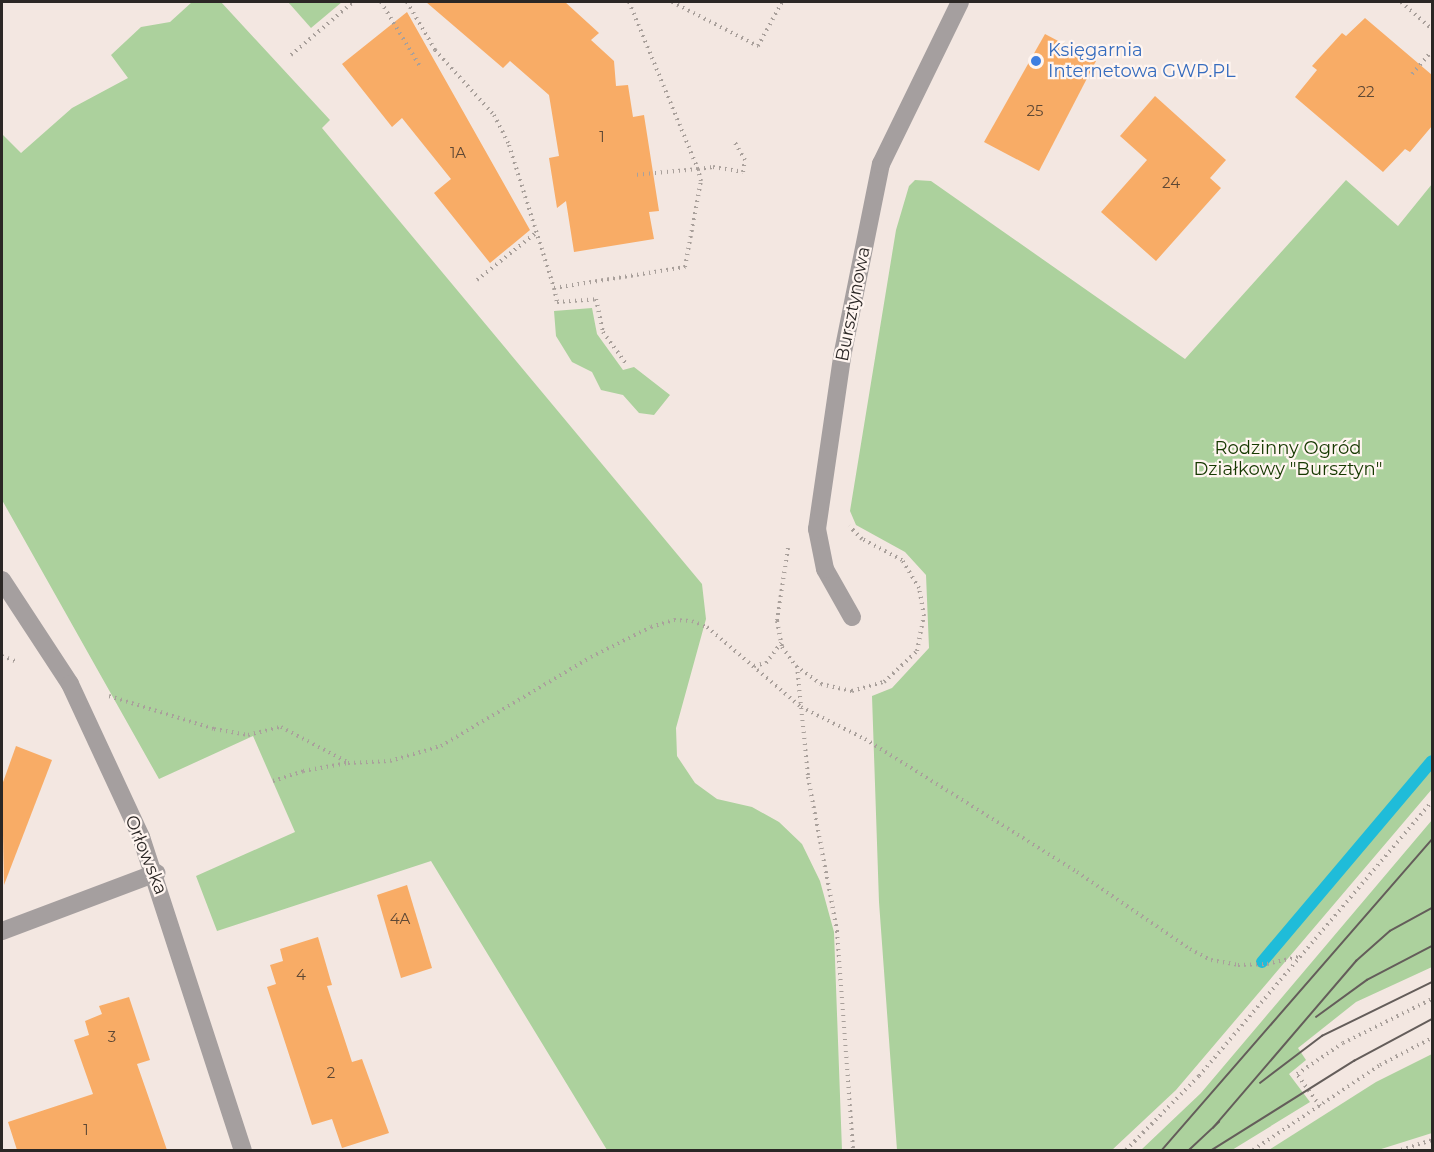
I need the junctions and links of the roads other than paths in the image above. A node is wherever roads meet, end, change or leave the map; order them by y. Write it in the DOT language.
graph roads {
  1 [pos="960,2"];
  2 [pos="2,580"];
  3 [pos="852,617"];
  4 [pos="156,873"];
  5 [pos="2,931"];
  6 [pos="243,1150"];
  1 -- 3 [label="street, Bursztynowa"];
  2 -- 4 [label="street, Orłowska"];
  4 -- 5 [label="street"];
  4 -- 6 [label="street, Orłowska"];
}
